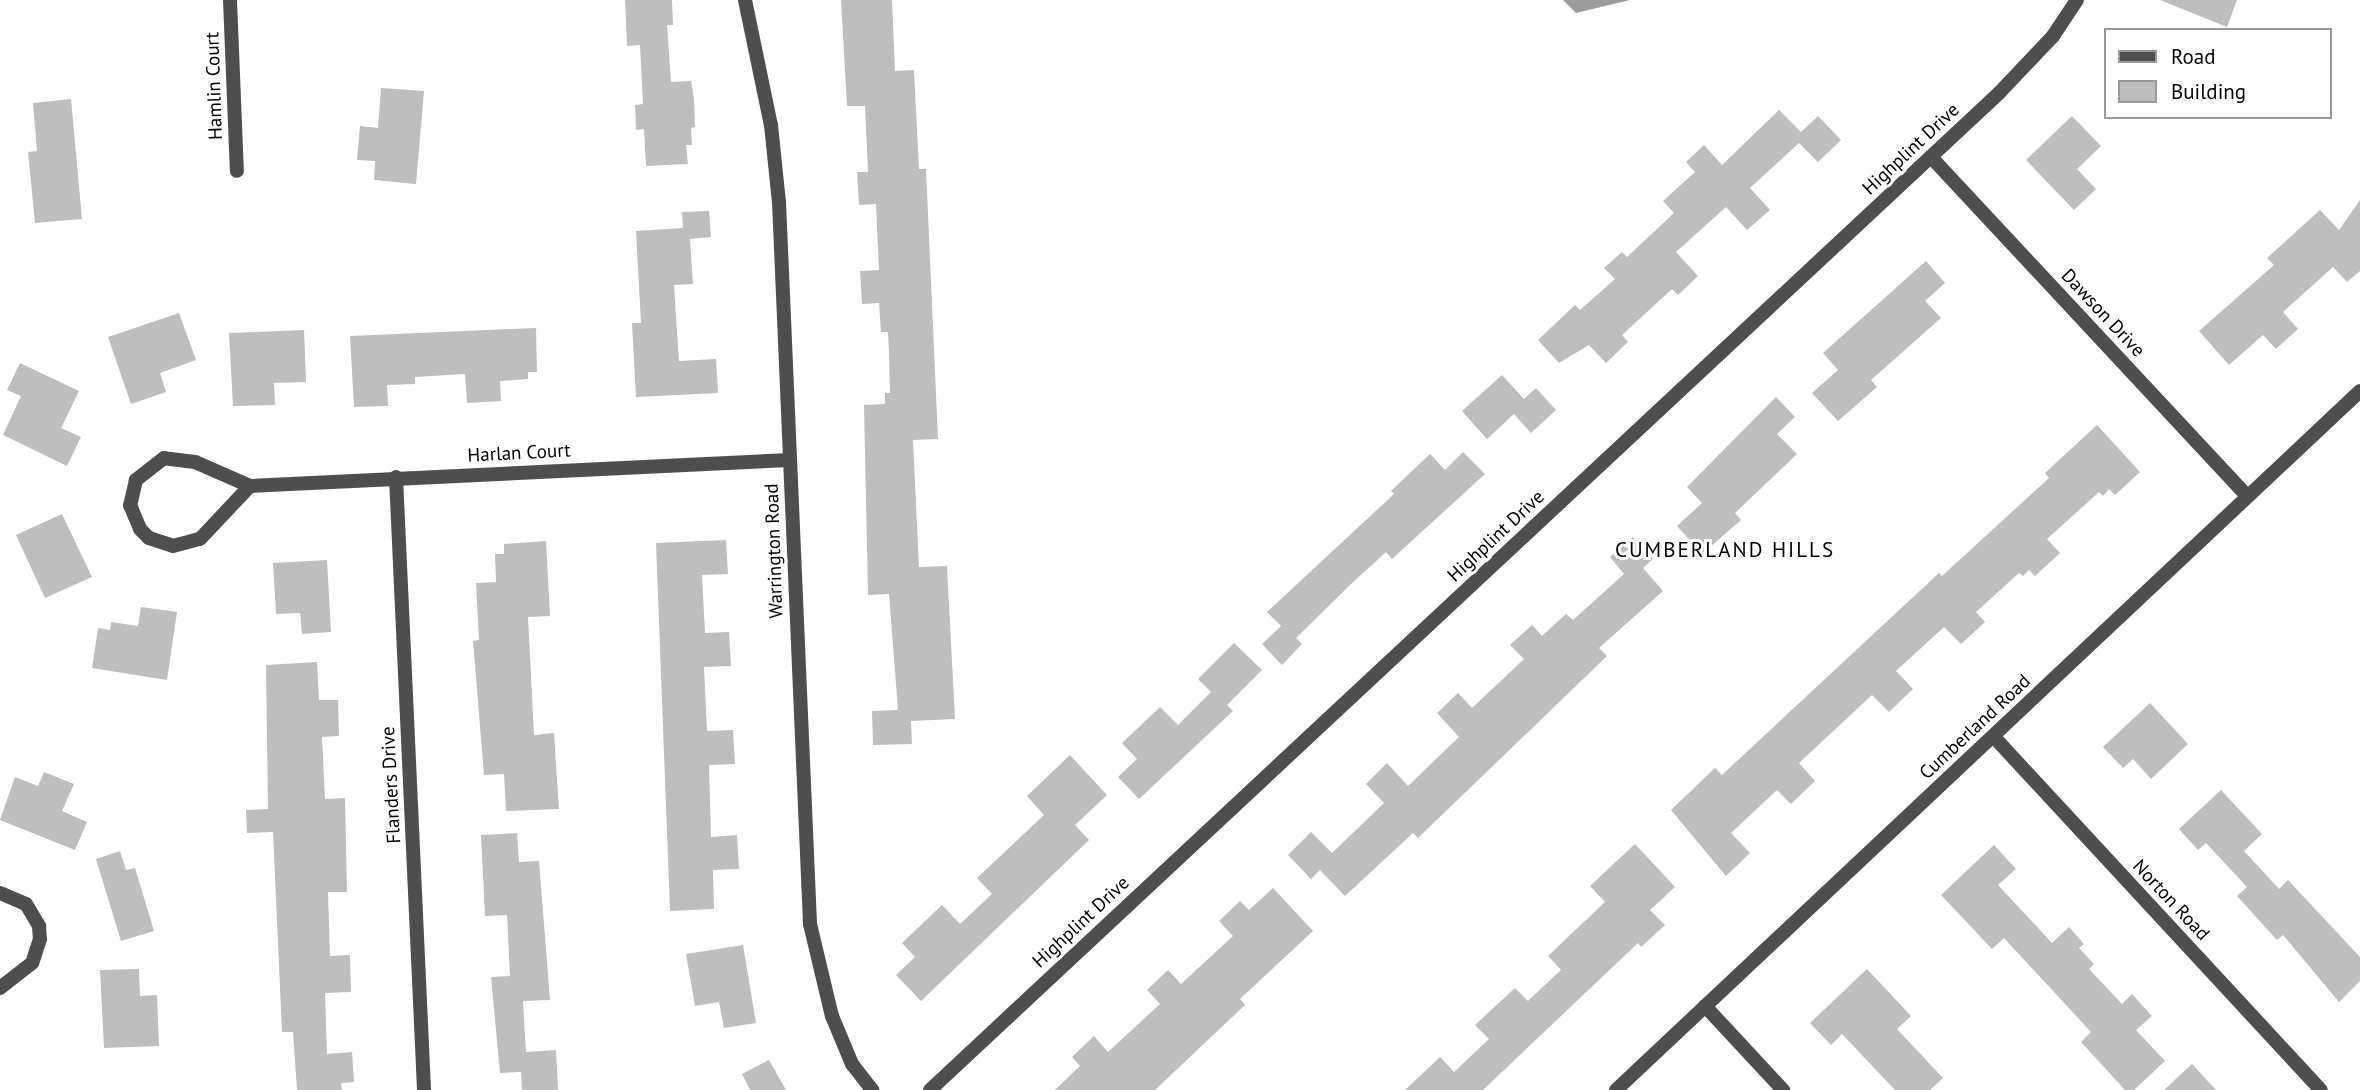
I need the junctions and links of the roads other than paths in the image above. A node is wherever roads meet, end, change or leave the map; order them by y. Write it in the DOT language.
graph roads {
  1 [pos="230,0"];
  2 [pos="745,0"];
  3 [pos="2077,0"];
  4 [pos="1931,156"];
  5 [pos="237,171"];
  6 [pos="2360,391"];
  7 [pos="789,460"];
  8 [pos="396,477"];
  9 [pos="250,486"];
  10 [pos="2247,496"];
  11 [pos="1994,737"];
  12 [pos="0,893"];
  13 [pos="0,988"];
  14 [pos="1705,1006"];
  15 [pos="424,1090"];
  16 [pos="872,1090"];
  17 [pos="930,1090"];
  18 [pos="1616,1090"];
  19 [pos="1783,1090"];
  20 [pos="2321,1090"];
  1 -- 5 [label="street, Hamlin Court"];
  2 -- 7 [label="street, Warrington Road"];
  3 -- 4 [label="street, Highplint Drive"];
  4 -- 10 [label="street, Dawson Drive"];
  4 -- 17 [label="street, Highplint Drive"];
  6 -- 10 [label="street, Cumberland Road"];
  7 -- 8 [label="street, Harlan Court"];
  7 -- 16 [label="street, Warrington Road"];
  8 -- 9 [label="street, Harlan Court"];
  8 -- 15 [label="street, Flanders Drive"];
  9 -- 9 [label="street, Harlan Court"];
  10 -- 11 [label="street, Cumberland Road"];
  11 -- 14 [label="street, Cumberland Road"];
  11 -- 20 [label="street, Norton Road"];
  12 -- 13 [label="street"];
  14 -- 18 [label="street, Cumberland Road"];
  14 -- 19 [label="street"];
}
